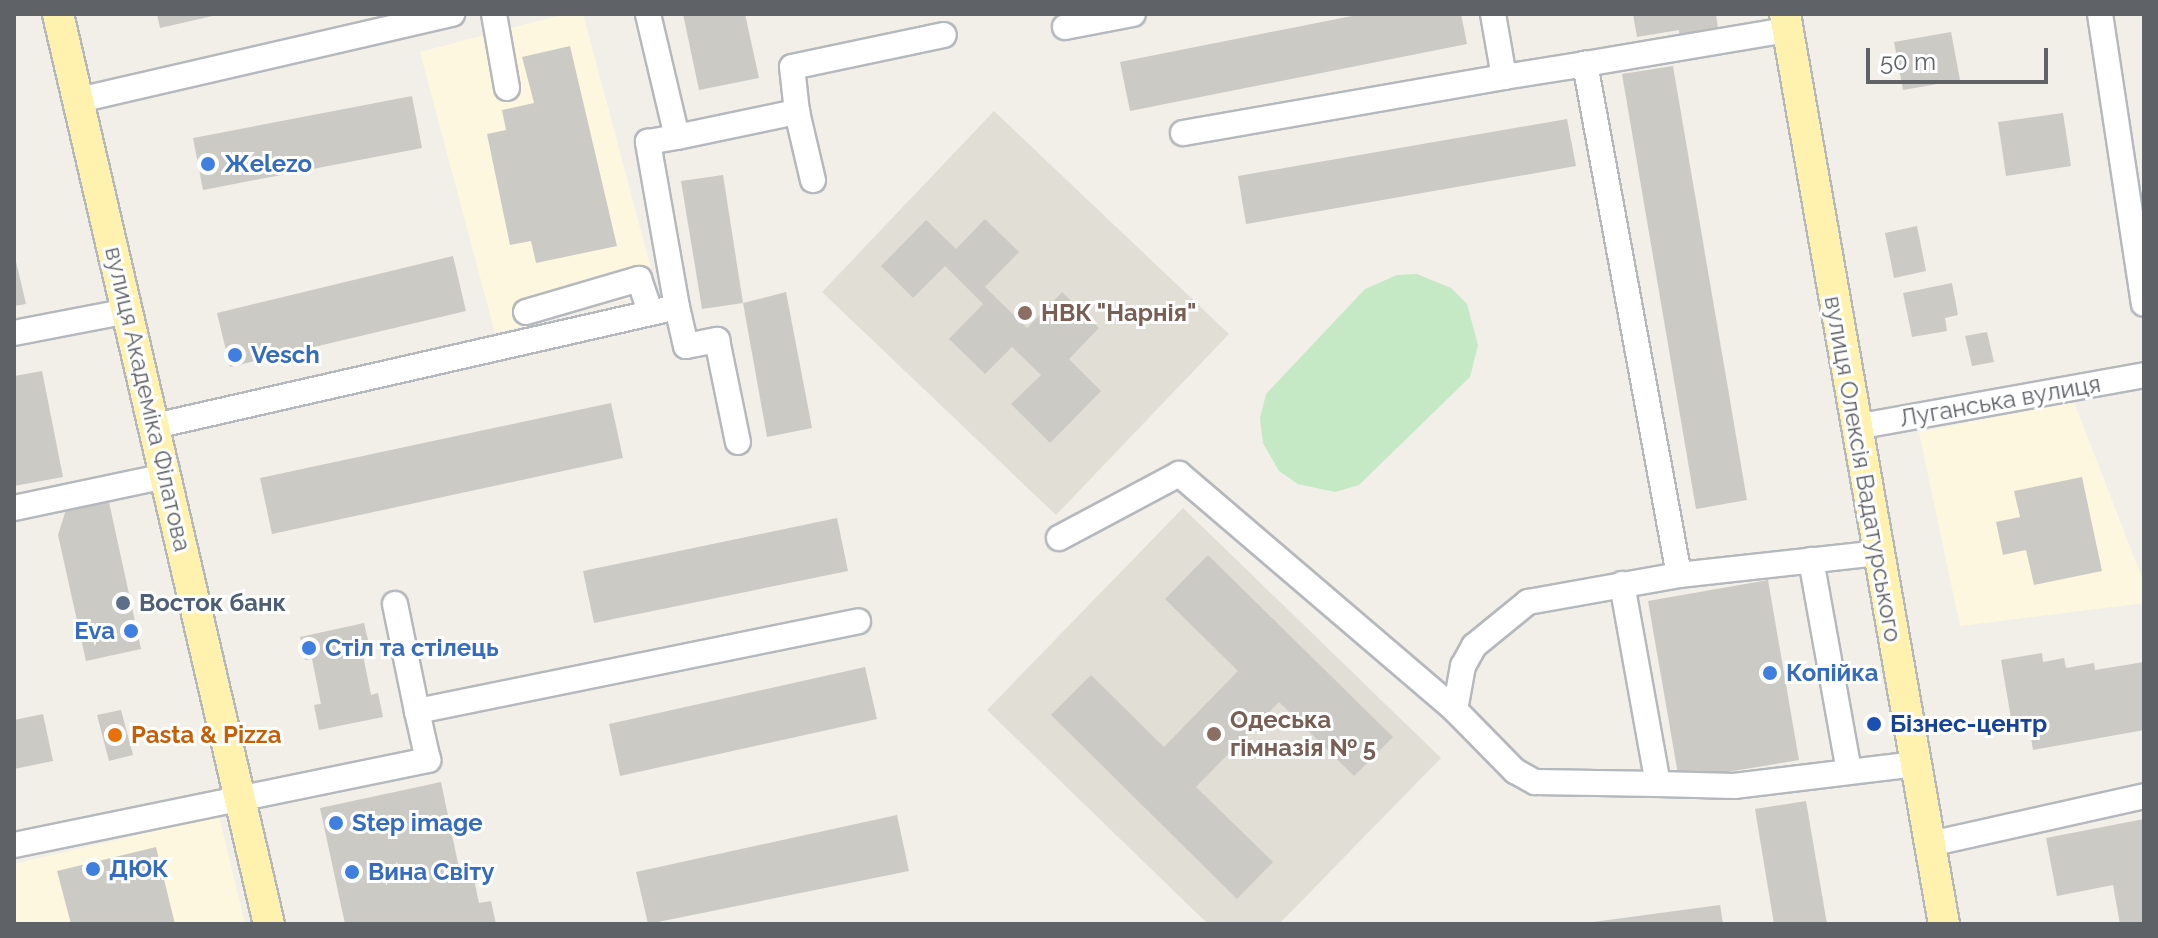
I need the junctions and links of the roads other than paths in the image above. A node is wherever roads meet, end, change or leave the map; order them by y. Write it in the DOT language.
graph roads {
  1 [pos="58,14"];
  2 [pos="452,14"];
  3 [pos="494,14"];
  4 [pos="648,14"];
  5 [pos="1133,14"];
  6 [pos="1493,14"];
  7 [pos="2100,14"];
  8 [pos="1786,22"];
  9 [pos="1065,27"];
  10 [pos="944,35"];
  11 [pos="1585,64"];
  12 [pos="1504,77"];
  13 [pos="507,88"];
  14 [pos="79,100"];
  15 [pos="797,112"];
  16 [pos="1183,133"];
  17 [pos="677,137"];
  18 [pos="813,180"];
  19 [pos="2144,304"];
  20 [pos="677,307"];
  21 [pos="128,311"];
  22 [pos="526,312"];
  23 [pos="651,313"];
  24 [pos="14,333"];
  25 [pos="2144,375"];
  26 [pos="155,426"];
  27 [pos="1856,427"];
  28 [pos="738,442"];
  29 [pos="166,476"];
  30 [pos="14,508"];
  31 [pos="1059,538"];
  32 [pos="1878,553"];
  33 [pos="1811,560"];
  34 [pos="1679,575"];
  35 [pos="1622,584"];
  36 [pos="395,604"];
  37 [pos="858,621"];
  38 [pos="1455,710"];
  39 [pos="417,711"];
  40 [pos="1916,764"];
  41 [pos="1849,772"];
  42 [pos="1658,784"];
  43 [pos="2144,796"];
  44 [pos="239,798"];
  45 [pos="1930,844"];
  46 [pos="14,845"];
  47 [pos="269,924"];
  48 [pos="1944,924"];
  1 -- 14 [label="main road, вулиця Академіка Філатова"];
  2 -- 14 [label="street"];
  3 -- 13 [label="street"];
  4 -- 17 [label="street"];
  5 -- 9 [label="street"];
  6 -- 12 [label="street"];
  7 -- 19 [label="street"];
  8 -- 11 [label="street"];
  8 -- 27 [label="main road, вулиця Олексія Вадатурського"];
  10 -- 15 [label="street"];
  11 -- 12 [label="street"];
  11 -- 34 [label="street"];
  12 -- 16 [label="street"];
  14 -- 21 [label="main road, вулиця Академіка Філатова"];
  15 -- 17 [label="street"];
  15 -- 18 [label="street"];
  17 -- 20 [label="street"];
  20 -- 23 [label="street"];
  20 -- 28 [label="street"];
  21 -- 24 [label="street"];
  21 -- 26 [label="main road, вулиця Академіка Філатова"];
  22 -- 23 [label="street"];
  23 -- 26 [label="street"];
  25 -- 27 [label="street, Луганська вулиця"];
  26 -- 29 [label="main road, вулиця Академіка Філатова"];
  27 -- 32 [label="main road, вулиця Олексія Вадатурського"];
  29 -- 30 [label="street"];
  29 -- 44 [label="main road, вулиця Академіка Філатова"];
  31 -- 38 [label="street"];
  32 -- 33 [label="street"];
  32 -- 40 [label="main road, вулиця Олексія Вадатурського"];
  33 -- 34 [label="street"];
  33 -- 41 [label="street"];
  34 -- 35 [label="street"];
  35 -- 38 [label="street"];
  35 -- 42 [label="street"];
  36 -- 39 [label="street"];
  37 -- 39 [label="street"];
  38 -- 42 [label="street"];
  39 -- 44 [label="street"];
  40 -- 41 [label="street"];
  40 -- 45 [label="main road, вулиця Олексія Вадатурського"];
  41 -- 42 [label="street"];
  43 -- 45 [label="street"];
  44 -- 46 [label="street"];
  44 -- 47 [label="main road, вулиця Академіка Філатова"];
  45 -- 48 [label="main road, вулиця Олексія Вадатурського"];
}
